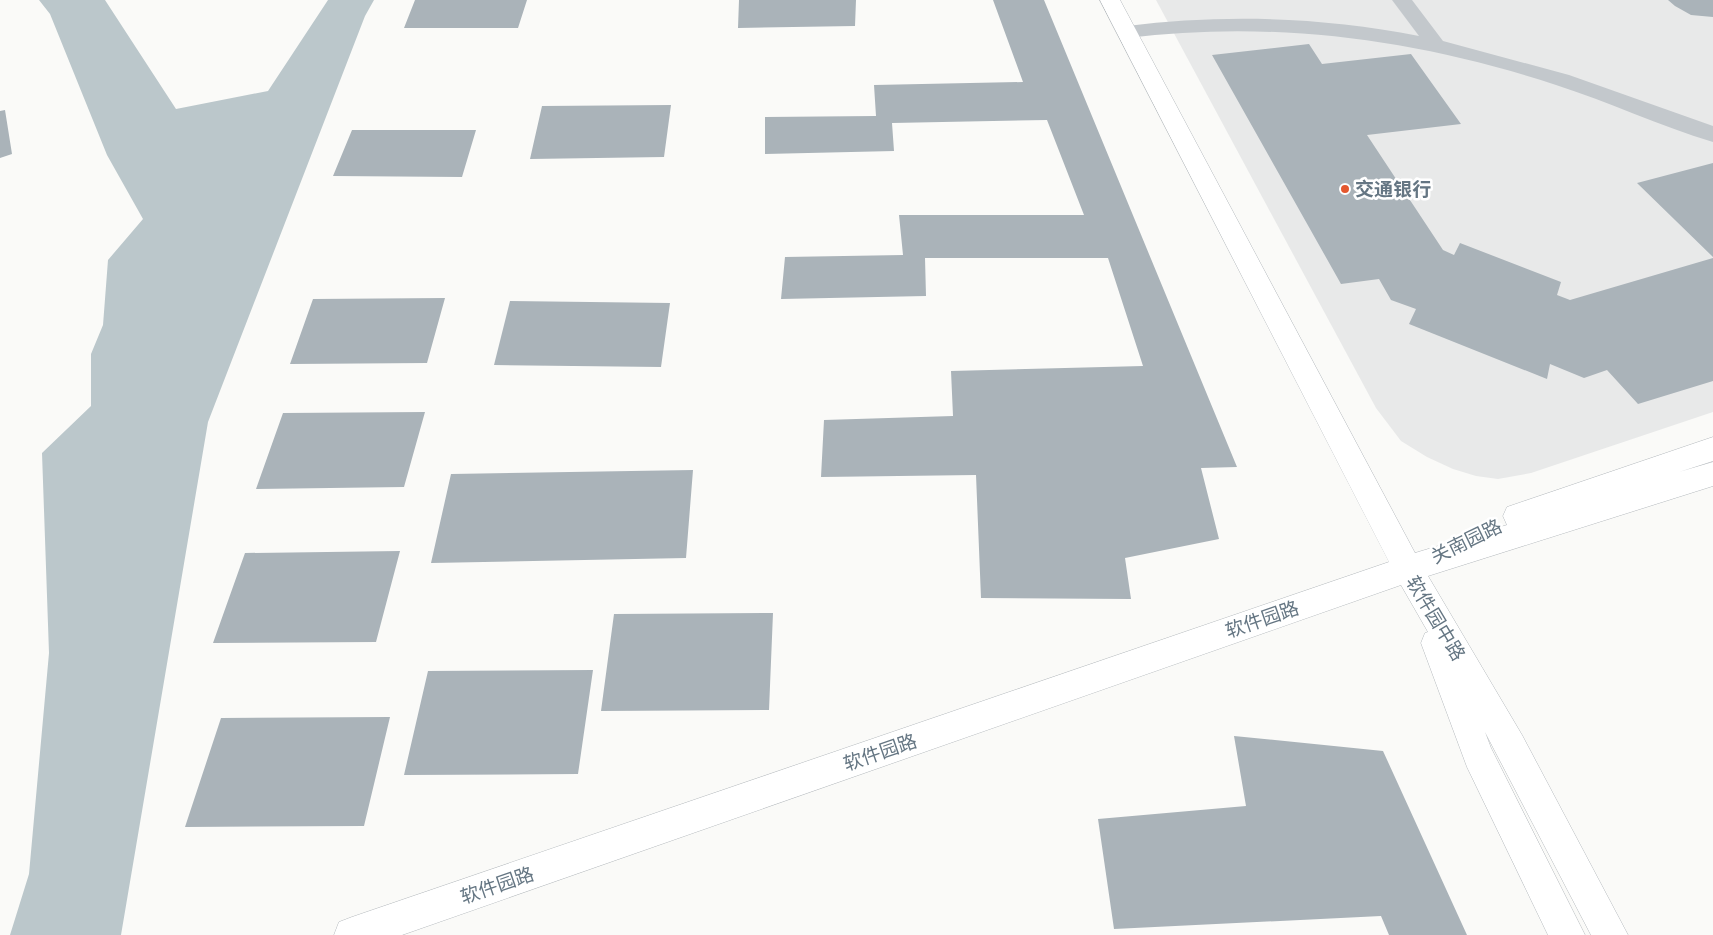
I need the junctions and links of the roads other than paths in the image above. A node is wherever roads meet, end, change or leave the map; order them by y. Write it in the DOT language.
graph roads {
  1 [pos="1110,0"];
  2 [pos="1402,0"];
  3 [pos="1127,32"];
  4 [pos="1437,47"];
  5 [pos="1713,134"];
  6 [pos="1713,449"];
  7 [pos="1713,474"];
  8 [pos="1408,569"];
  9 [pos="352,935"];
  10 [pos="1567,935"];
  11 [pos="1610,935"];
  1 -- 3 [label="main road"];
  2 -- 4 [label="street"];
  3 -- 4 [label="street"];
  3 -- 8 [label="main road"];
  4 -- 5 [label="street"];
  6 -- 8 [label="main road, 关南园路"];
  7 -- 8 [label="main road, 关南园路"];
  8 -- 9 [label="main road, 软件园路"];
  8 -- 10 [label="main road, 软件园中路"];
  8 -- 11 [label="main road, 软件园中路"];
}
